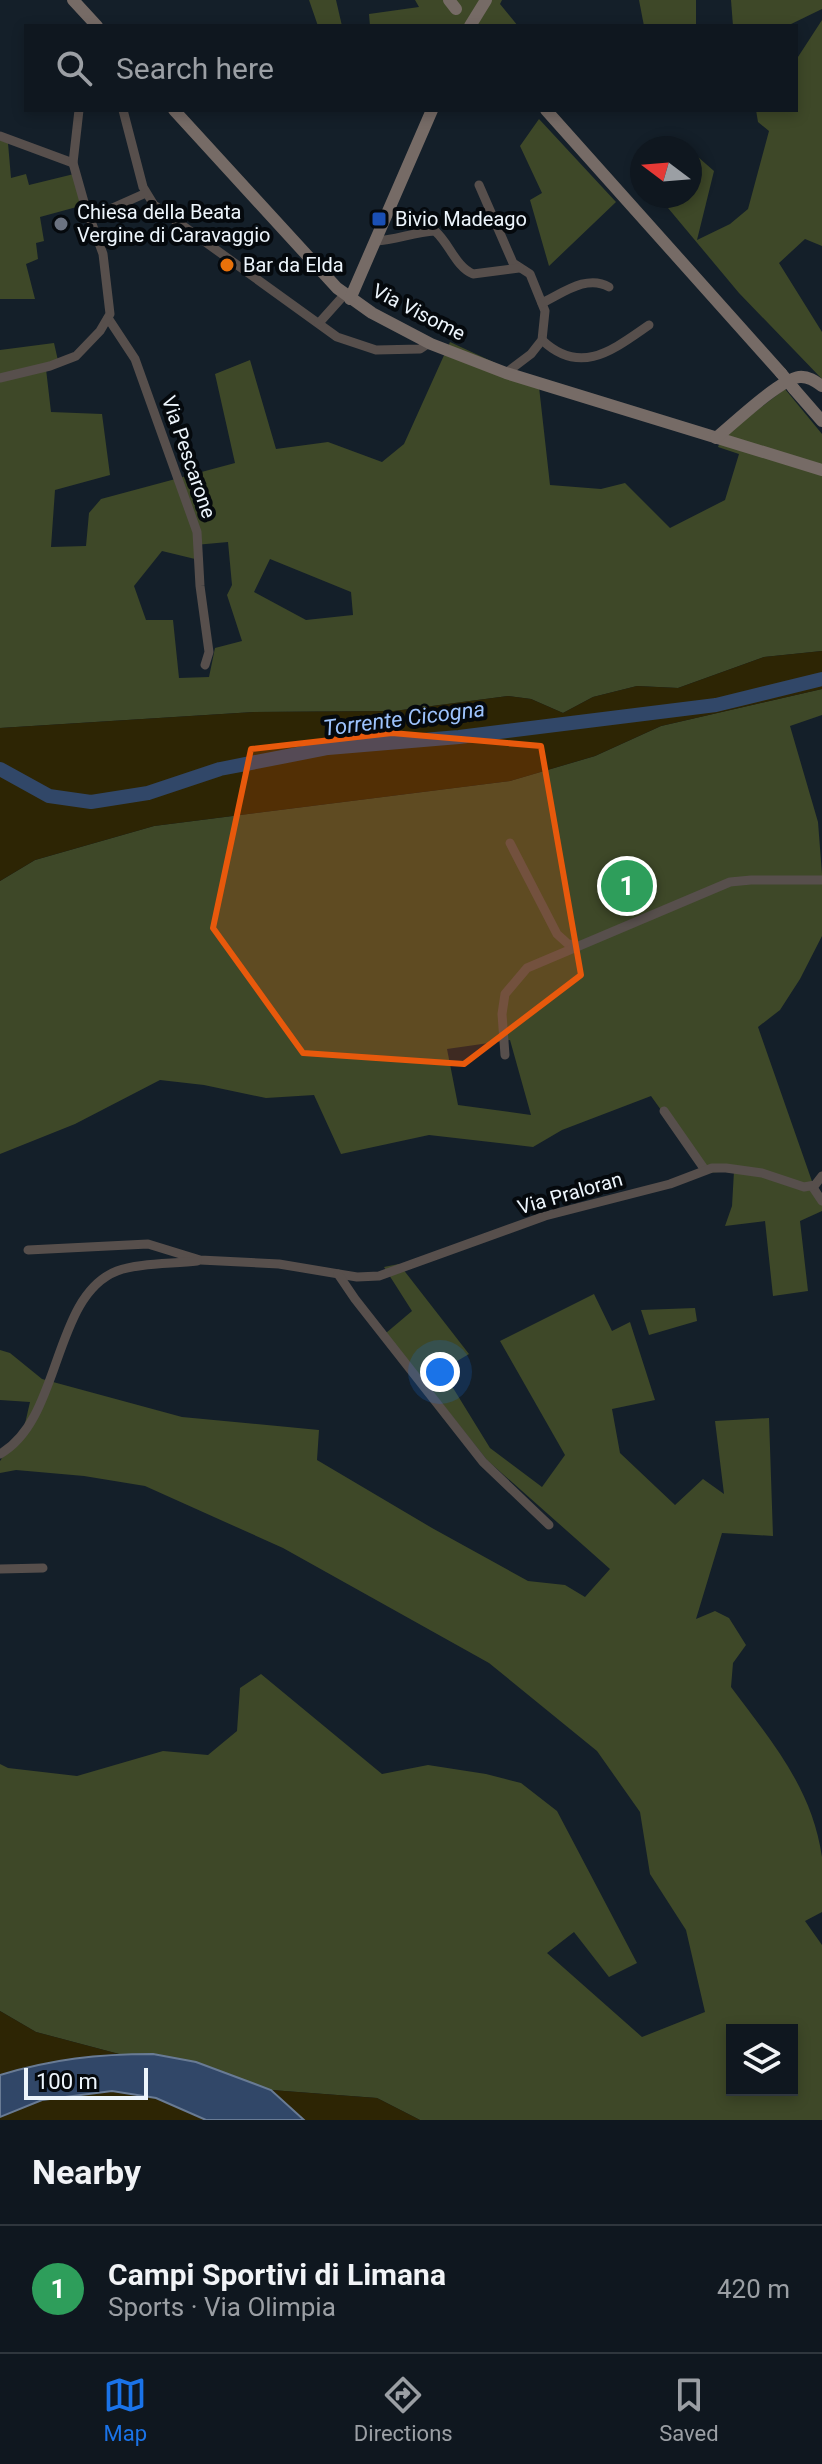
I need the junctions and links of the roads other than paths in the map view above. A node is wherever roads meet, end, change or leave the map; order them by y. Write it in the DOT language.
graph roads {
  1 [pos="73,0"];
  2 [pos="83,0"];
  3 [pos="486,0"];
  4 [pos="86,14"];
  5 [pos="95,24"];
  6 [pos="471,24"];
  7 [pos="79,112"];
  8 [pos="124,112"];
  9 [pos="176,112"];
  10 [pos="431,112"];
  11 [pos="548,112"];
  12 [pos="0,136"];
  13 [pos="73,163"];
  14 [pos="479,185"];
  15 [pos="146,193"];
  16 [pos="91,221"];
  17 [pos="376,241"];
  18 [pos="519,268"];
  19 [pos="609,287"];
  20 [pos="348,296"];
  21 [pos="542,303"];
  22 [pos="108,318"];
  23 [pos="319,323"];
  24 [pos="649,325"];
  25 [pos="542,340"];
  26 [pos="429,343"];
  27 [pos="506,373"];
  28 [pos="0,378"];
  29 [pos="822,386"];
  30 [pos="822,421"];
  31 [pos="716,438"];
  32 [pos="822,470"];
  33 [pos="205,665"];
  34 [pos="510,843"];
  35 [pos="822,880"];
  36 [pos="576,945"];
  37 [pos="505,1055"];
  38 [pos="664,1111"];
  39 [pos="705,1170"];
  40 [pos="822,1176"];
  41 [pos="812,1186"];
  42 [pos="822,1201"];
  43 [pos="28,1250"];
  44 [pos="200,1260"];
  45 [pos="338,1274"];
  46 [pos="0,1454"];
  47 [pos="549,1525"];
  48 [pos="43,1568"];
  49 [pos="0,1569"];
  1 -- 4 [label="street"];
  2 -- 4 [label="street"];
  3 -- 6 [label="street"];
  4 -- 5 [label="street"];
  7 -- 13 [label="street"];
  8 -- 15 [label="street"];
  9 -- 20 [label="street, Via Visome"];
  10 -- 17 [label="street"];
  11 -- 30 [label="street, bridge"];
  12 -- 13 [label="street"];
  13 -- 16 [label="street, Via Pescarone"];
  14 -- 18 [label="street"];
  15 -- 16 [label="street"];
  15 -- 23 [label="street"];
  16 -- 22 [label="street, Via Pescarone"];
  17 -- 18 [label="street"];
  17 -- 20 [label="street"];
  18 -- 21 [label="street"];
  19 -- 21 [label="street"];
  20 -- 23 [label="street"];
  20 -- 26 [label="street, Via Visome"];
  21 -- 25 [label="street"];
  22 -- 28 [label="street"];
  22 -- 33 [label="street, Via Pescarone"];
  23 -- 26 [label="street"];
  24 -- 25 [label="street"];
  25 -- 27 [label="street"];
  26 -- 27 [label="street, Via Visome"];
  27 -- 31 [label="street, Via Visome"];
  29 -- 31 [label="street"];
  31 -- 32 [label="street, Via Visome"];
  34 -- 36 [label="street"];
  35 -- 36 [label="street"];
  36 -- 37 [label="street"];
  38 -- 39 [label="street"];
  39 -- 41 [label="street, Via Praloran"];
  39 -- 45 [label="street, Via Praloran"];
  40 -- 41 [label="street"];
  41 -- 42 [label="street"];
  43 -- 44 [label="street, Via Praloran"];
  44 -- 45 [label="street, Via Praloran"];
  44 -- 46 [label="street, Via Praloran"];
  45 -- 47 [label="street"];
  48 -- 49 [label="street"];
}
